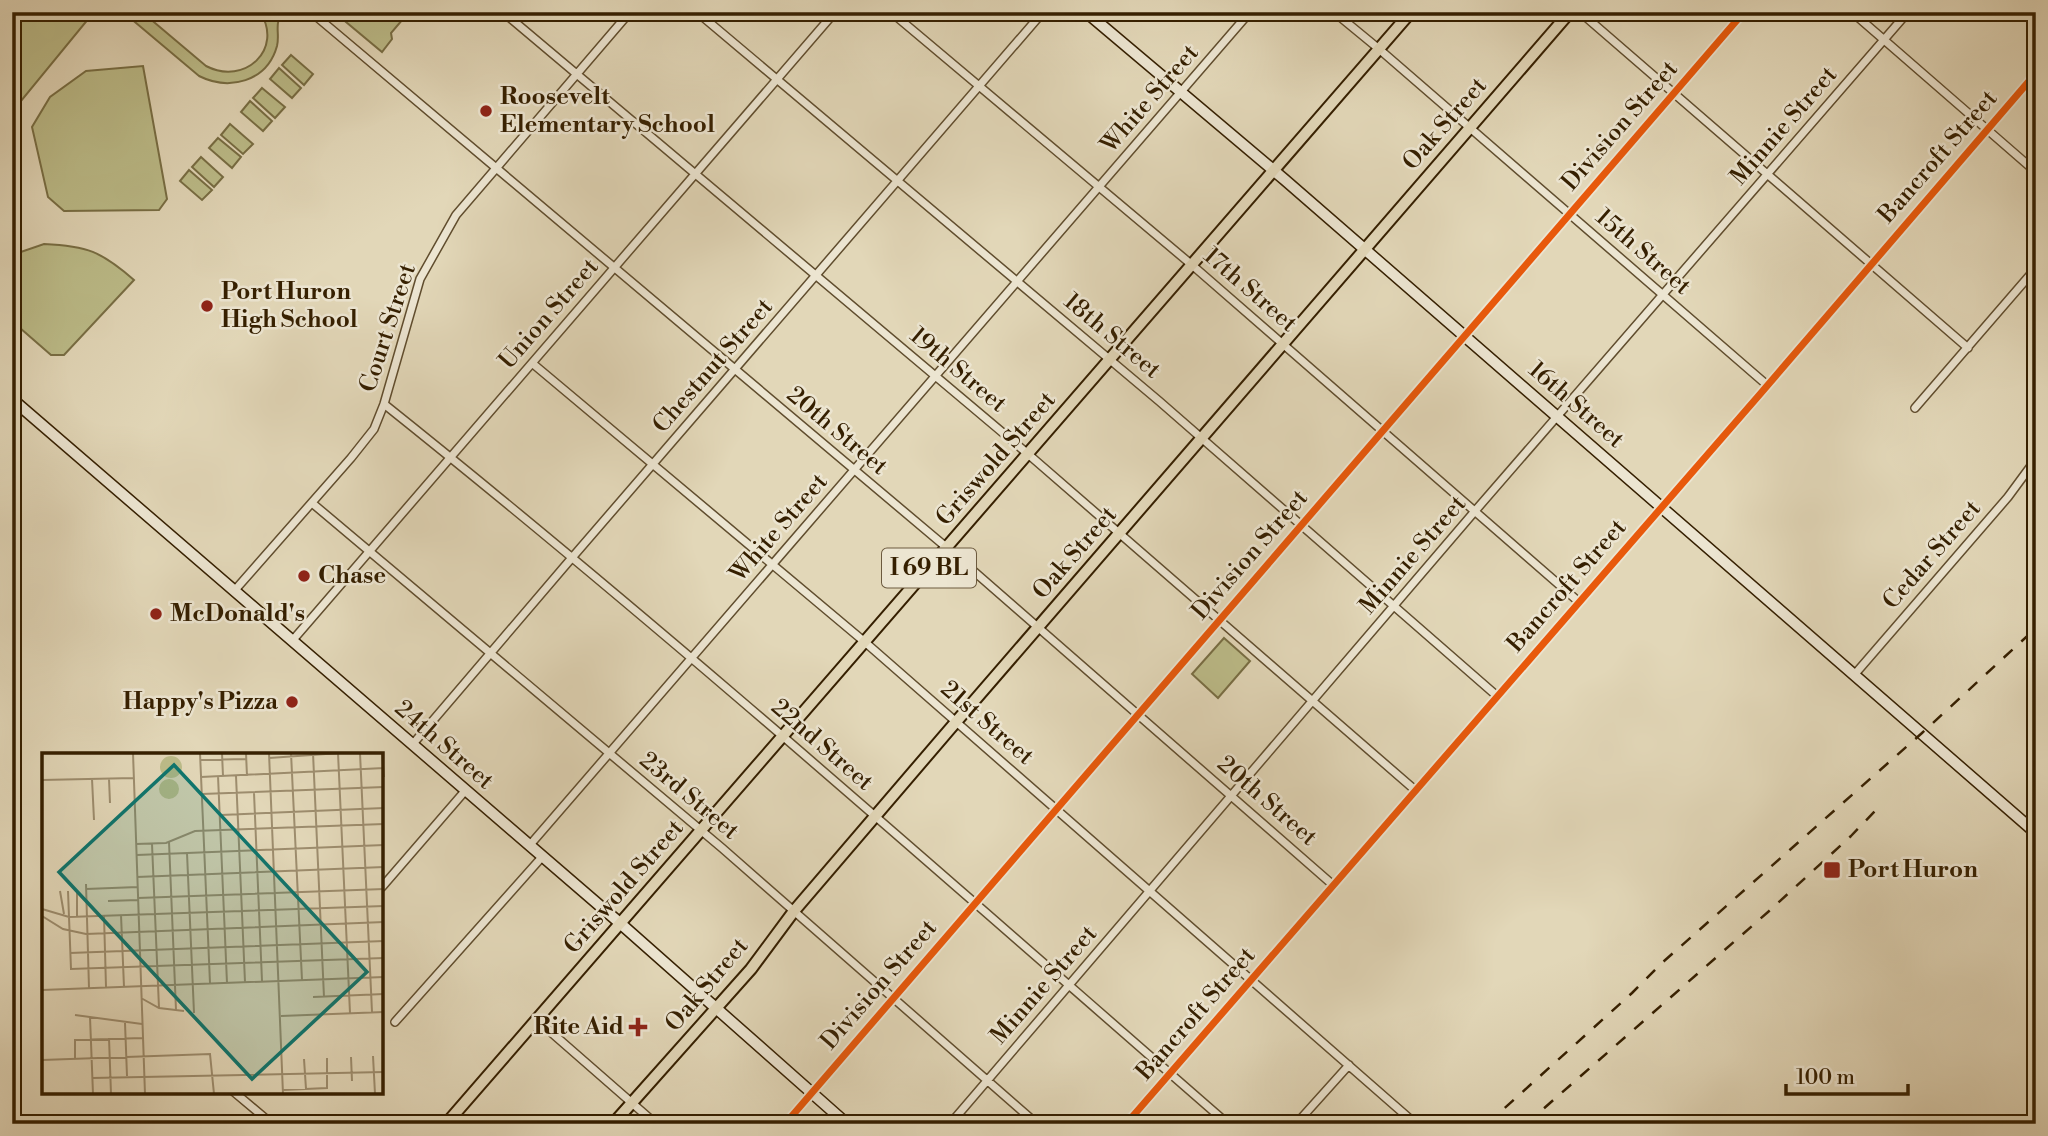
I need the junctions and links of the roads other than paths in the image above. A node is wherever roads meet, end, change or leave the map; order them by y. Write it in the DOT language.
graph roads {
  1 [pos="311,12"];
  2 [pos="503,12"];
  3 [pos="631,12"];
  4 [pos="697,12"];
  5 [pos="835,12"];
  6 [pos="891,12"];
  7 [pos="1043,12"];
  8 [pos="1086,12"];
  9 [pos="1250,12"];
  10 [pos="1334,12"];
  11 [pos="1411,12"];
  12 [pos="1570,12"];
  13 [pos="1580,12"];
  14 [pos="1744,12"];
  15 [pos="1852,12"];
  16 [pos="1908,12"];
  17 [pos="1884,40"];
  18 [pos="1379,49"];
  19 [pos="2036,73"];
  20 [pos="577,75"];
  21 [pos="776,79"];
  22 [pos="979,87"];
  23 [pos="1181,92"];
  24 [pos="1673,94"];
  25 [pos="1469,128"];
  26 [pos="1987,129"];
  27 [pos="496,169"];
  28 [pos="1273,170"];
  29 [pos="2036,172"];
  30 [pos="695,174"];
  31 [pos="1767,175"];
  32 [pos="898,181"];
  33 [pos="1099,187"];
  34 [pos="1569,214"];
  35 [pos="1364,250"];
  36 [pos="1871,264"];
  37 [pos="1192,265"];
  38 [pos="614,268"];
  39 [pos="2036,268"];
  40 [pos="816,275"];
  41 [pos="1018,282"];
  42 [pos="1662,295"];
  43 [pos="1464,336"];
  44 [pos="1283,345"];
  45 [pos="1968,348"];
  46 [pos="1110,360"];
  47 [pos="532,363"];
  48 [pos="735,370"];
  49 [pos="936,377"];
  50 [pos="1767,385"];
  51 [pos="12,399"];
  52 [pos="384,404"];
  53 [pos="1915,408"];
  54 [pos="1557,417"];
  55 [pos="1383,431"];
  56 [pos="1201,438"];
  57 [pos="1028,454"];
  58 [pos="451,457"];
  59 [pos="2036,459"];
  60 [pos="653,464"];
  61 [pos="854,470"];
  62 [pos="312,503"];
  63 [pos="1661,507"];
  64 [pos="1475,511"];
  65 [pos="1301,526"];
  66 [pos="1121,534"];
  67 [pos="946,547"];
  68 [pos="369,551"];
  69 [pos="571,558"];
  70 [pos="773,564"];
  71 [pos="235,590"];
  72 [pos="1579,602"];
  73 [pos="1395,607"];
  74 [pos="1220,620"];
  75 [pos="1038,628"];
  76 [pos="292,641"];
  77 [pos="866,643"];
  78 [pos="490,653"];
  79 [pos="691,659"];
  80 [pos="1855,674"];
  81 [pos="1497,696"];
  82 [pos="1312,701"];
  83 [pos="1138,714"];
  84 [pos="956,722"];
  85 [pos="783,736"];
  86 [pos="412,745"];
  87 [pos="609,754"];
  88 [pos="1415,790"];
  89 [pos="466,791"];
  90 [pos="1231,796"];
  91 [pos="1056,809"];
  92 [pos="875,817"];
  93 [pos="701,831"];
  94 [pos="2036,833"];
  95 [pos="529,846"];
  96 [pos="541,857"];
  97 [pos="1333,885"];
  98 [pos="383,886"];
  99 [pos="1150,891"];
  100 [pos="975,904"];
  101 [pos="794,911"];
  102 [pos="621,924"];
  103 [pos="1251,979"];
  104 [pos="1069,985"];
  105 [pos="893,998"];
  106 [pos="715,1008"];
  107 [pos="537,1020"];
  108 [pos="395,1023"];
  109 [pos="1349,1065"];
  110 [pos="1170,1073"];
  111 [pos="987,1080"];
  112 [pos="812,1093"];
  113 [pos="236,1094"];
  114 [pos="632,1103"];
  115 [pos="455,1114"];
  116 [pos="1410,1119"];
  117 [pos="2036,1119"];
  118 [pos="272,1124"];
  119 [pos="446,1124"];
  120 [pos="467,1124"];
  121 [pos="613,1124"];
  122 [pos="656,1124"];
  123 [pos="785,1124"];
  124 [pos="847,1124"];
  125 [pos="950,1124"];
  126 [pos="1037,1124"];
  127 [pos="1126,1124"];
  128 [pos="1228,1124"];
  129 [pos="1296,1124"];
  130 [pos="2032,1124"];
  1 -- 27 [label="street, 20th Street"];
  2 -- 20 [label="street, 19th Street"];
  3 -- 20 [label="street, Court Street"];
  4 -- 21 [label="street, 18th Street"];
  5 -- 21 [label="street, Union Street"];
  6 -- 22 [label="street, 17th Street"];
  7 -- 22 [label="street, Chestnut Street"];
  8 -- 23 [label="street, 16th Street"];
  9 -- 23 [label="street, White Street"];
  10 -- 18 [label="street, 15th Street"];
  11 -- 18 [label="main road, Griswold Street / I 69 BL"];
  12 -- 25 [label="main road, Oak Street"];
  13 -- 24 [label="street"];
  14 -- 24 [label="street, Division Street"];
  15 -- 17 [label="street"];
  16 -- 17 [label="street, Minnie Street"];
  17 -- 26 [label="street"];
  17 -- 31 [label="street, Minnie Street"];
  18 -- 25 [label="street, 15th Street"];
  18 -- 28 [label="main road, Griswold Street / I 69 BL"];
  19 -- 26 [label="street, Bancroft Street"];
  20 -- 27 [label="street, Court Street"];
  20 -- 30 [label="street, 19th Street"];
  21 -- 30 [label="street, Union Street"];
  21 -- 32 [label="street, 18th Street"];
  22 -- 32 [label="street, Chestnut Street"];
  22 -- 33 [label="street, 17th Street"];
  23 -- 28 [label="street, 16th Street"];
  23 -- 33 [label="street, White Street"];
  24 -- 31 [label="street"];
  24 -- 34 [label="street, Division Street"];
  25 -- 34 [label="street, 15th Street"];
  25 -- 35 [label="main road, Oak Street"];
  26 -- 29 [label="street"];
  26 -- 36 [label="street, Bancroft Street"];
  27 -- 38 [label="street, 20th Street"];
  27 -- 52 [label="street, Court Street"];
  28 -- 35 [label="street, 16th Street"];
  28 -- 37 [label="main road, Griswold Street / I 69 BL"];
  30 -- 38 [label="street, Union Street"];
  30 -- 40 [label="street, 19th Street"];
  31 -- 36 [label="street"];
  31 -- 42 [label="street, Minnie Street"];
  32 -- 40 [label="street, Chestnut Street"];
  32 -- 41 [label="street, 18th Street"];
  33 -- 37 [label="street, 17th Street"];
  33 -- 41 [label="street, White Street"];
  34 -- 42 [label="street, 15th Street"];
  34 -- 43 [label="street, Division Street"];
  35 -- 43 [label="street, 16th Street"];
  35 -- 44 [label="main road, Oak Street"];
  36 -- 45 [label="street"];
  36 -- 50 [label="street, Bancroft Street"];
  37 -- 44 [label="street, 17th Street"];
  37 -- 46 [label="main road, Griswold Street / I 69 BL"];
  38 -- 47 [label="street, Union Street"];
  38 -- 48 [label="street, 20th Street"];
  39 -- 45 [label="street"];
  40 -- 48 [label="street, Chestnut Street"];
  40 -- 49 [label="street, 19th Street"];
  41 -- 46 [label="street, 18th Street"];
  41 -- 49 [label="street, White Street"];
  42 -- 50 [label="street, 15th Street"];
  42 -- 54 [label="street, Minnie Street"];
  43 -- 54 [label="street, 16th Street"];
  43 -- 55 [label="street, Division Street"];
  44 -- 55 [label="street, 17th Street"];
  44 -- 56 [label="main road, Oak Street"];
  45 -- 53 [label="street"];
  46 -- 56 [label="street, 18th Street"];
  46 -- 57 [label="main road, Griswold Street / I 69 BL"];
  47 -- 58 [label="street, Union Street"];
  47 -- 60 [label="street, 21st Street"];
  48 -- 60 [label="street, Chestnut Street"];
  48 -- 61 [label="street, 20th Street"];
  49 -- 57 [label="street, 19th Street"];
  49 -- 61 [label="street, White Street"];
  50 -- 63 [label="street, Bancroft Street"];
  51 -- 71 [label="street, 24th Street"];
  52 -- 58 [label="street, 22nd Street"];
  52 -- 62 [label="street, Court Street"];
  54 -- 63 [label="street, 16th Street"];
  54 -- 64 [label="street, Minnie Street"];
  55 -- 64 [label="street, 17th Street"];
  55 -- 65 [label="street, Division Street"];
  56 -- 65 [label="street, 18th Street"];
  56 -- 66 [label="main road, Oak Street"];
  57 -- 66 [label="street, 19th Street"];
  57 -- 67 [label="main road, Griswold Street / I 69 BL"];
  58 -- 68 [label="street, Union Street"];
  58 -- 69 [label="street, 22nd Street"];
  59 -- 80 [label="street, Cedar Street"];
  60 -- 69 [label="street, Chestnut Street"];
  60 -- 70 [label="street, 21st Street"];
  61 -- 67 [label="street, 20th Street"];
  61 -- 70 [label="street, White Street"];
  62 -- 68 [label="street, 23rd Street"];
  62 -- 71 [label="street, Court Street"];
  63 -- 72 [label="street, Bancroft Street"];
  63 -- 80 [label="street, 16th Street"];
  64 -- 72 [label="street, 17th Street"];
  64 -- 73 [label="street, Minnie Street"];
  65 -- 73 [label="street, 18th Street"];
  65 -- 74 [label="street, Division Street"];
  66 -- 74 [label="street, 19th Street"];
  66 -- 75 [label="main road, Oak Street"];
  67 -- 75 [label="street, 20th Street"];
  67 -- 77 [label="main road, Griswold Street / I 69 BL"];
  68 -- 76 [label="street, Union Street"];
  68 -- 78 [label="street, 23rd Street"];
  69 -- 78 [label="street, Chestnut Street"];
  69 -- 79 [label="street, 22nd Street"];
  70 -- 77 [label="street, 21st Street"];
  70 -- 79 [label="street, White Street"];
  71 -- 76 [label="street, 24th Street"];
  72 -- 81 [label="street, Bancroft Street"];
  73 -- 81 [label="street, 18th Street"];
  73 -- 82 [label="street, Minnie Street"];
  74 -- 82 [label="street, 19th Street"];
  74 -- 83 [label="street, Division Street"];
  75 -- 83 [label="street, 20th Street"];
  75 -- 84 [label="main road, Oak Street"];
  76 -- 86 [label="street, 24th Street"];
  77 -- 84 [label="street, 21st Street"];
  77 -- 85 [label="main road, Griswold Street / I 69 BL"];
  78 -- 86 [label="street, Chestnut Street"];
  78 -- 87 [label="street, 23rd Street"];
  79 -- 85 [label="street, 22nd Street"];
  79 -- 87 [label="street, White Street"];
  80 -- 94 [label="street, 16th Street"];
  81 -- 88 [label="street, Bancroft Street"];
  82 -- 88 [label="street, 19th Street"];
  82 -- 90 [label="street, Minnie Street"];
  83 -- 90 [label="street, 20th Street"];
  83 -- 91 [label="street, Division Street"];
  84 -- 91 [label="street, 21st Street"];
  84 -- 92 [label="main road, Oak Street"];
  85 -- 92 [label="street, 22nd Street"];
  85 -- 93 [label="main road, Griswold Street / I 69 BL"];
  86 -- 89 [label="street, 24th Street"];
  87 -- 93 [label="street, 23rd Street"];
  87 -- 95 [label="street, White Street"];
  88 -- 97 [label="street, Bancroft Street"];
  89 -- 95 [label="street, 24th Street"];
  89 -- 98 [label="street"];
  90 -- 97 [label="street, 20th Street"];
  90 -- 99 [label="street, Minnie Street"];
  91 -- 99 [label="street, 21st Street"];
  91 -- 100 [label="street, Division Street"];
  92 -- 100 [label="street, 22nd Street"];
  92 -- 101 [label="main road, Oak Street"];
  93 -- 101 [label="street, 23rd Street"];
  93 -- 102 [label="main road, Griswold Street / I 69 BL"];
  95 -- 96 [label="street, 24th Street"];
  96 -- 102 [label="street, 24th Street"];
  96 -- 108 [label="street"];
  97 -- 103 [label="street, Bancroft Street"];
  99 -- 103 [label="street, 21st Street"];
  99 -- 104 [label="street, Minnie Street"];
  100 -- 104 [label="street, 22nd Street"];
  100 -- 105 [label="street, Division Street"];
  101 -- 105 [label="street, 23rd Street"];
  101 -- 106 [label="main road, Oak Street"];
  102 -- 106 [label="street, 24th Street"];
  102 -- 107 [label="main road, Griswold Street / I 69 BL"];
  103 -- 109 [label="street, 21st Street"];
  103 -- 110 [label="street, Bancroft Street"];
  104 -- 110 [label="street, 22nd Street"];
  104 -- 111 [label="street, Minnie Street"];
  105 -- 111 [label="street, 23rd Street"];
  105 -- 112 [label="street, Division Street"];
  106 -- 112 [label="street, 24th Street"];
  106 -- 114 [label="main road, Oak Street"];
  107 -- 114 [label="street"];
  107 -- 115 [label="main road, Griswold Street / I 69 BL"];
  109 -- 116 [label="street, 21st Street"];
  109 -- 129 [label="street"];
  110 -- 127 [label="street, Bancroft Street"];
  110 -- 128 [label="street, 22nd Street"];
  111 -- 125 [label="street, Minnie Street"];
  111 -- 126 [label="street, 23rd Street"];
  112 -- 123 [label="street, Division Street"];
  112 -- 124 [label="street, 24th Street"];
  113 -- 118 [label="street"];
  114 -- 121 [label="main road, Oak Street"];
  114 -- 122 [label="street"];
  115 -- 119 [label="main road, Griswold Street / I 69 BL"];
  115 -- 120 [label="street"];
  117 -- 130 [label="street"];
}
